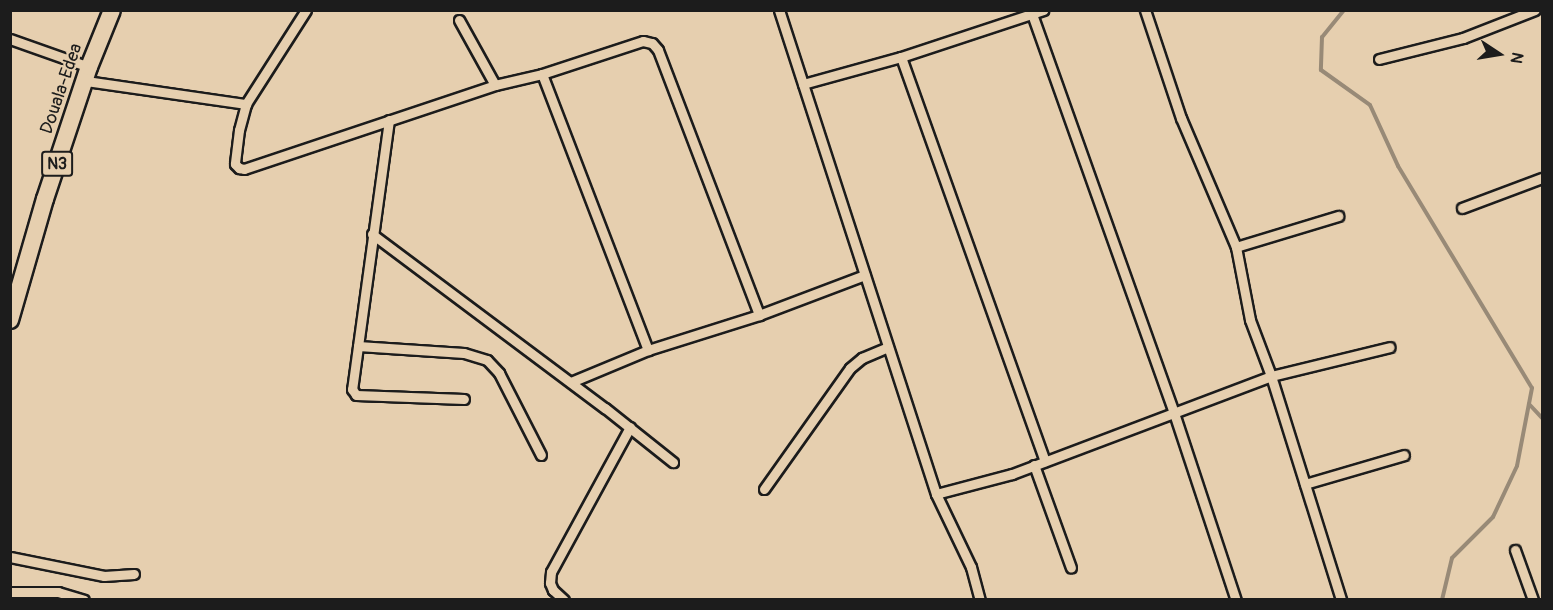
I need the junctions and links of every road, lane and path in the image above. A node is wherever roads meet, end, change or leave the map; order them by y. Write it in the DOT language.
graph roads {
  1 [pos="112,10"];
  2 [pos="306,10"];
  3 [pos="779,10"];
  4 [pos="1043,10"];
  5 [pos="1145,10"];
  6 [pos="1535,10"];
  7 [pos="1032,14"];
  8 [pos="459,20"];
  9 [pos="10,39"];
  10 [pos="902,57"];
  11 [pos="1379,59"];
  12 [pos="88,74"];
  13 [pos="542,74"];
  14 [pos="803,84"];
  15 [pos="495,85"];
  16 [pos="246,104"];
  17 [pos="389,120"];
  18 [pos="1542,178"];
  19 [pos="1462,208"];
  20 [pos="1338,216"];
  21 [pos="372,234"];
  22 [pos="1236,247"];
  23 [pos="865,275"];
  24 [pos="759,315"];
  25 [pos="10,320"];
  26 [pos="358,346"];
  27 [pos="888,347"];
  28 [pos="1390,347"];
  29 [pos="648,350"];
  30 [pos="1271,376"];
  31 [pos="571,382"];
  32 [pos="464,399"];
  33 [pos="1174,413"];
  34 [pos="630,428"];
  35 [pos="540,455"];
  36 [pos="1404,455"];
  37 [pos="1045,461"];
  38 [pos="673,462"];
  39 [pos="1034,465"];
  40 [pos="1305,484"];
  41 [pos="764,489"];
  42 [pos="936,494"];
  43 [pos="1515,550"];
  44 [pos="10,557"];
  45 [pos="1071,568"];
  46 [pos="134,574"];
  47 [pos="10,592"];
  48 [pos="84,600"];
  49 [pos="564,600"];
  50 [pos="980,600"];
  51 [pos="1236,600"];
  52 [pos="1341,600"];
  53 [pos="1533,600"];
  1 -- 12 [label="highway, Douala-Edea / N3"];
  2 -- 16 [label="street"];
  3 -- 14 [label="street"];
  4 -- 7 [label="street"];
  5 -- 22 [label="street"];
  6 -- 11 [label="street"];
  7 -- 10 [label="street"];
  7 -- 33 [label="street"];
  8 -- 15 [label="street"];
  9 -- 12 [label="street"];
  10 -- 14 [label="street"];
  10 -- 37 [label="street"];
  12 -- 16 [label="street"];
  12 -- 25 [label="highway, Douala-Edea / N3"];
  13 -- 15 [label="street"];
  13 -- 24 [label="street"];
  13 -- 29 [label="street"];
  14 -- 23 [label="street"];
  15 -- 17 [label="street"];
  16 -- 17 [label="street"];
  17 -- 21 [label="street"];
  18 -- 19 [label="street"];
  20 -- 22 [label="street"];
  21 -- 26 [label="street"];
  21 -- 31 [label="street"];
  22 -- 30 [label="street"];
  23 -- 24 [label="street"];
  23 -- 27 [label="street"];
  24 -- 29 [label="street"];
  26 -- 32 [label="street"];
  26 -- 35 [label="street"];
  27 -- 41 [label="street"];
  27 -- 42 [label="street"];
  28 -- 30 [label="street"];
  29 -- 31 [label="street"];
  30 -- 33 [label="street"];
  30 -- 40 [label="street"];
  31 -- 34 [label="street"];
  33 -- 37 [label="street"];
  33 -- 51 [label="street"];
  34 -- 38 [label="street"];
  34 -- 49 [label="street"];
  36 -- 40 [label="street"];
  37 -- 39 [label="street"];
  39 -- 42 [label="street"];
  39 -- 45 [label="street"];
  40 -- 52 [label="street"];
  42 -- 50 [label="street"];
  43 -- 53 [label="street"];
  44 -- 46 [label="street"];
  47 -- 48 [label="street"];
}
